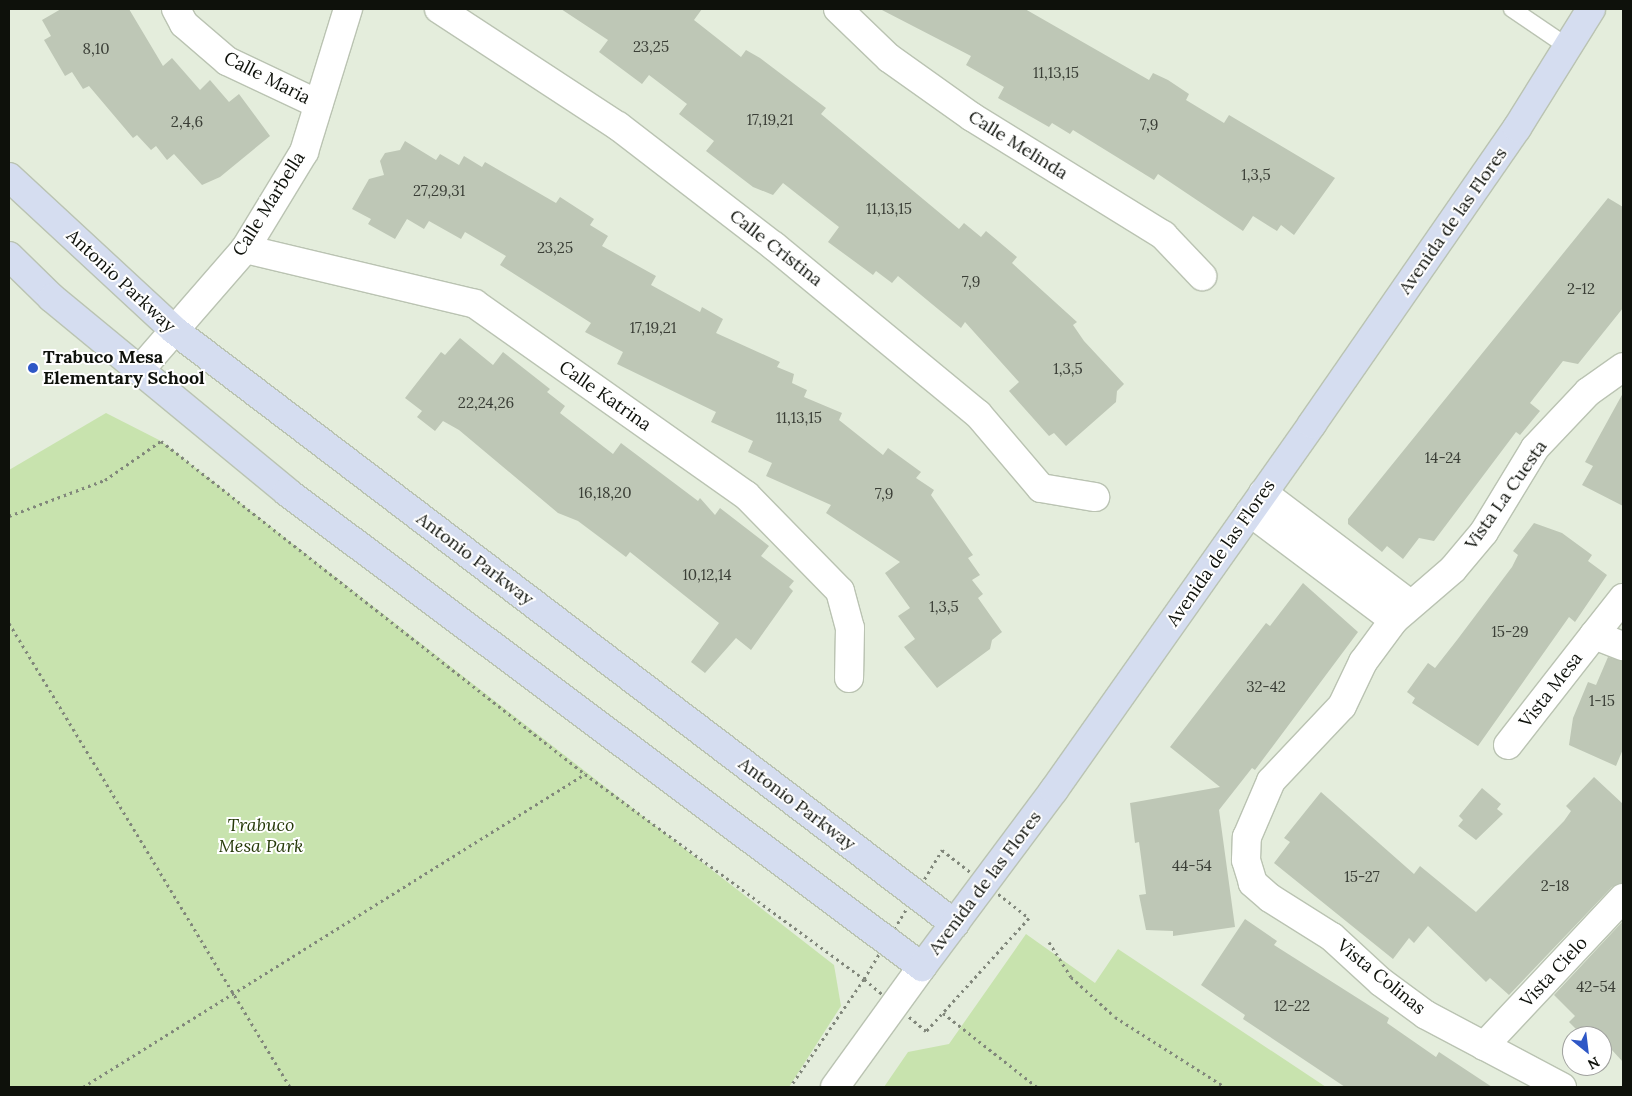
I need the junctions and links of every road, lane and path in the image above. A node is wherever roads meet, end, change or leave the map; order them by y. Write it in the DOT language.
graph roads {
  1 [pos="176,9"];
  2 [pos="348,9"];
  3 [pos="439,9"];
  4 [pos="838,9"];
  5 [pos="1512,9"];
  6 [pos="1591,9"];
  7 [pos="1568,47"];
  8 [pos="318,104"];
  9 [pos="9,177"];
  10 [pos="245,249"];
  11 [pos="9,256"];
  12 [pos="1202,276"];
  13 [pos="174,330"];
  14 [pos="1623,367"];
  15 [pos="138,371"];
  16 [pos="1095,497"];
  17 [pos="1257,502"];
  18 [pos="9,516"];
  19 [pos="1623,598"];
  20 [pos="1402,612"];
  21 [pos="9,623"];
  22 [pos="1594,635"];
  23 [pos="1623,646"];
  24 [pos="849,678"];
  25 [pos="1508,745"];
  26 [pos="585,774"];
  27 [pos="1246,860"];
  28 [pos="1623,898"];
  29 [pos="1029,918"];
  30 [pos="955,924"];
  31 [pos="1049,942"];
  32 [pos="922,967"];
  33 [pos="232,996"];
  34 [pos="943,1013"];
  35 [pos="926,1031"];
  36 [pos="1484,1046"];
  37 [pos="83,1087"];
  38 [pos="290,1087"];
  39 [pos="790,1087"];
  40 [pos="835,1087"];
  41 [pos="1037,1087"];
  42 [pos="1225,1087"];
  43 [pos="1562,1087"];
  1 -- 8 [label="street, Calle Maria"];
  2 -- 8 [label="street, Calle Marbella"];
  3 -- 16 [label="street, Calle Cristina"];
  4 -- 12 [label="street, Calle Melinda"];
  5 -- 7 [label="lane"];
  6 -- 7 [label="main road, Avenida de las Flores"];
  7 -- 17 [label="main road, Avenida de las Flores"];
  8 -- 10 [label="street, Calle Marbella"];
  9 -- 13 [label="main road, Antonio Parkway"];
  10 -- 13 [label="street, Calle Marbella"];
  10 -- 24 [label="street, Calle Katrina"];
  11 -- 15 [label="main road"];
  13 -- 15 [label="street, Calle Marbella"];
  13 -- 30 [label="main road, Antonio Parkway"];
  14 -- 20 [label="street, Vista La Cuesta"];
  15 -- 32 [label="main road"];
  17 -- 20 [label="street"];
  17 -- 30 [label="main road, Avenida de las Flores"];
  18 -- 26 [label="path"];
  19 -- 22 [label="street, Vista Mesa"];
  20 -- 27 [label="street, Vista La Cuesta"];
  21 -- 33 [label="path"];
  22 -- 23 [label="street, Vista Mesa"];
  22 -- 25 [label="street, Vista Mesa"];
  26 -- 33 [label="path"];
  26 -- 39 [label="path"];
  27 -- 36 [label="street, Vista Colinas"];
  28 -- 36 [label="street, Vista Cielo"];
  29 -- 34 [label="path"];
  30 -- 32 [label="main road, Avenida de las Flores"];
  31 -- 42 [label="path"];
  32 -- 40 [label="street, Avenida de las Flores"];
  33 -- 37 [label="path"];
  33 -- 38 [label="path"];
  34 -- 35 [label="path"];
  34 -- 41 [label="path"];
  36 -- 43 [label="street, Vista Colinas"];
}
